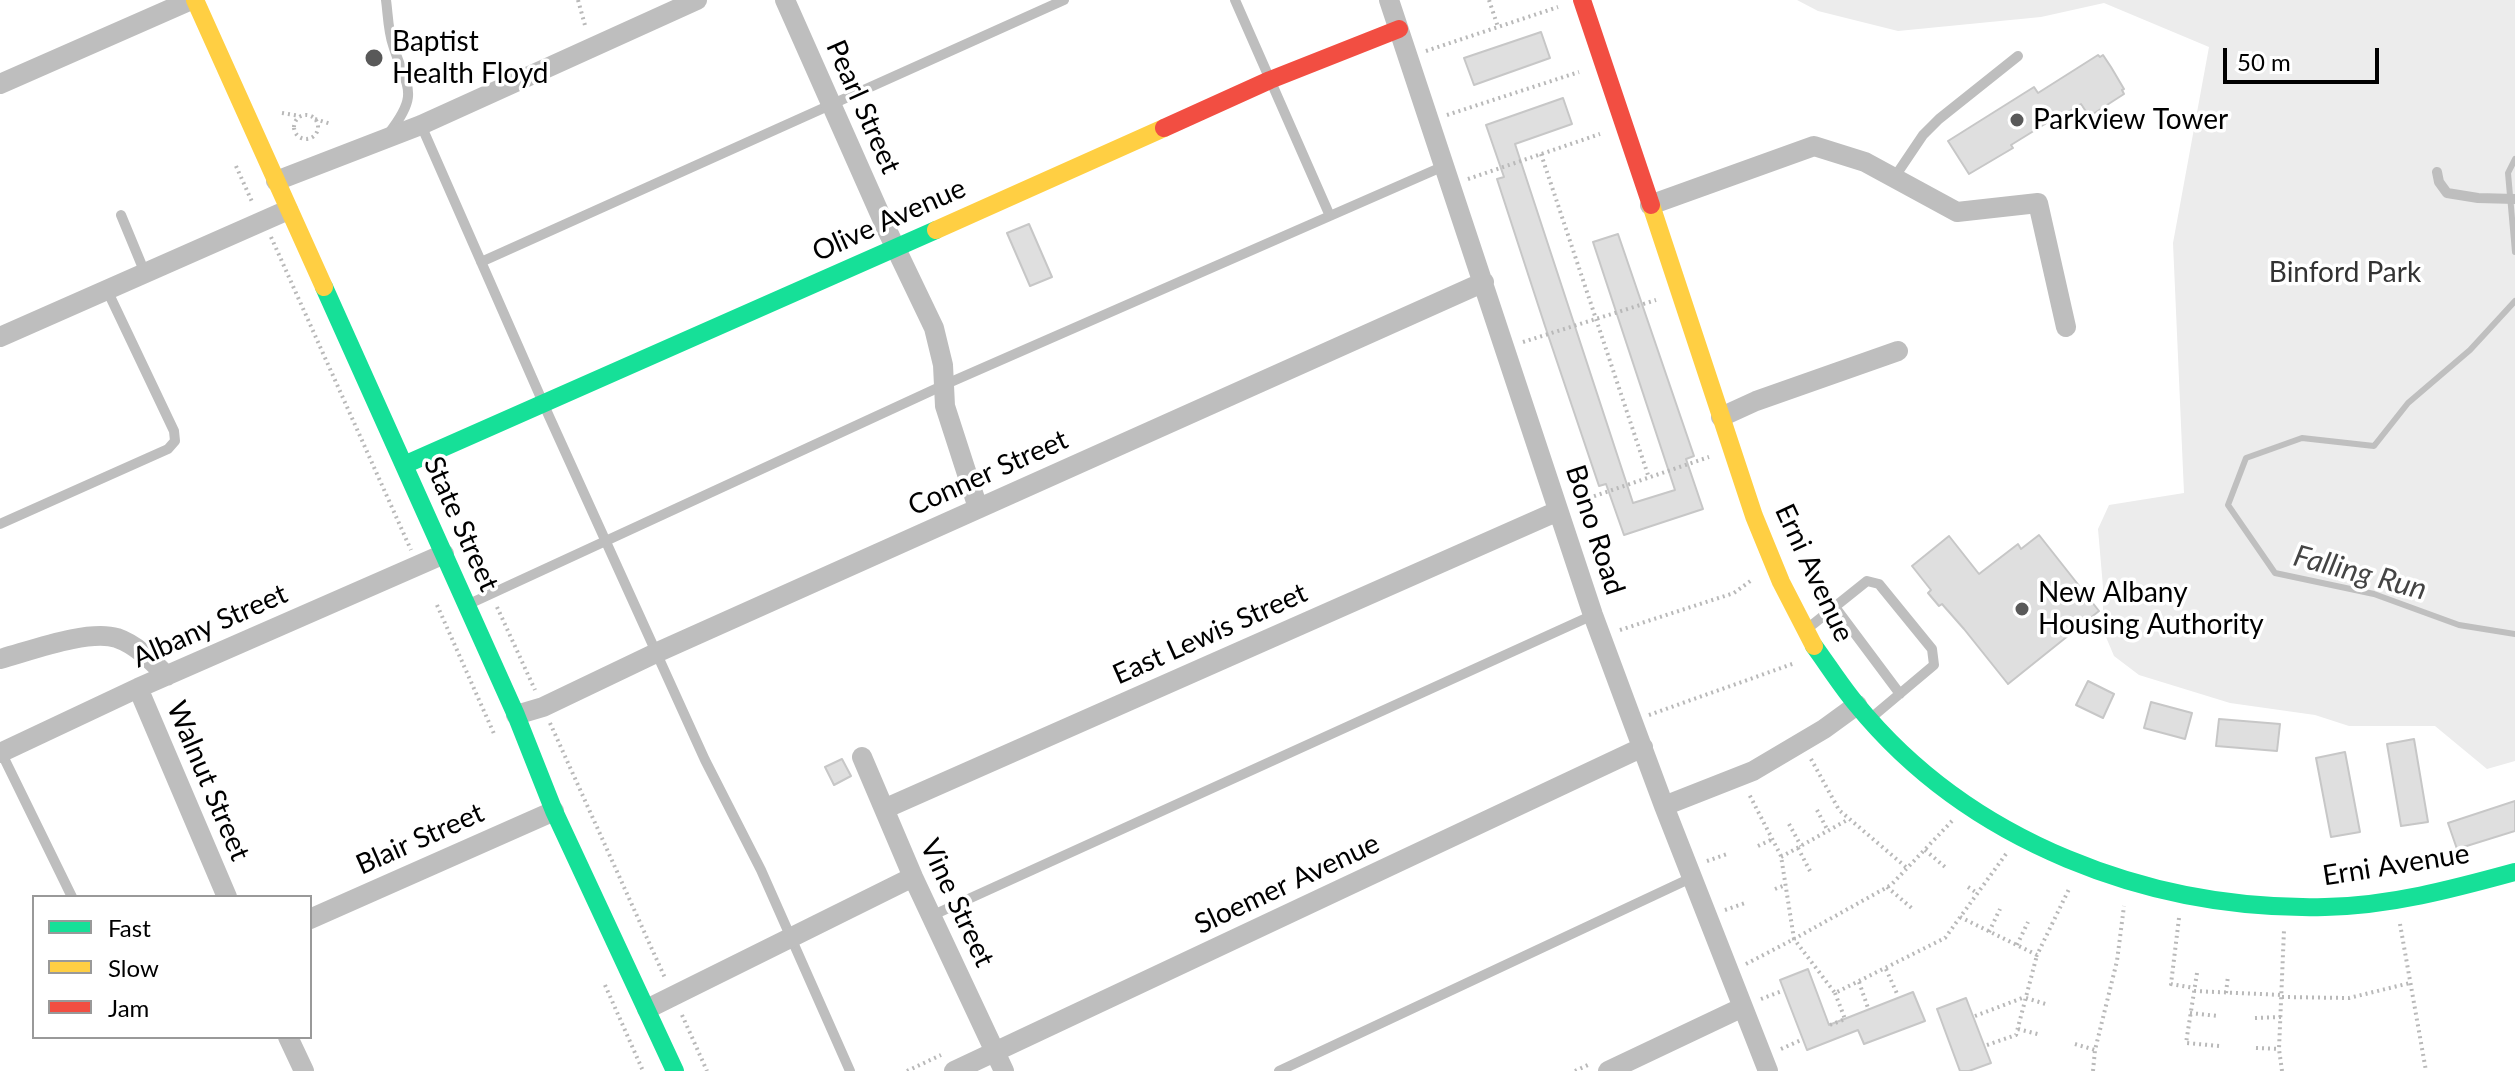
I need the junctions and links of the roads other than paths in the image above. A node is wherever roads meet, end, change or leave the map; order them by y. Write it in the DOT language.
graph roads {
  1 [pos="193,0"];
  2 [pos="386,0"];
  3 [pos="697,0"];
  4 [pos="785,0"];
  5 [pos="1064,0"];
  6 [pos="1235,0"];
  7 [pos="1389,0"];
  8 [pos="1573,3"];
  9 [pos="1399,29"];
  10 [pos="2018,56"];
  11 [pos="1270,80"];
  12 [pos="0,84"];
  13 [pos="831,104"];
  14 [pos="421,125"];
  15 [pos="386,137"];
  16 [pos="1444,166"];
  17 [pos="2437,172"];
  18 [pos="1894,178"];
  19 [pos="276,181"];
  20 [pos="2515,199"];
  21 [pos="1650,205"];
  22 [pos="288,210"];
  23 [pos="121,215"];
  24 [pos="1330,216"];
  25 [pos="897,248"];
  26 [pos="481,262"];
  27 [pos="145,273"];
  28 [pos="1484,282"];
  29 [pos="107,290"];
  30 [pos="2066,327"];
  31 [pos="0,337"];
  32 [pos="1898,351"];
  33 [pos="944,385"];
  34 [pos="543,403"];
  35 [pos="1721,417"];
  36 [pos="404,465"];
  37 [pos="1567,507"];
  38 [pos="978,508"];
  39 [pos="0,524"];
  40 [pos="606,541"];
  41 [pos="444,554"];
  42 [pos="467,605"];
  43 [pos="1835,607"];
  44 [pos="1593,615"];
  45 [pos="1805,630"];
  46 [pos="658,652"];
  47 [pos="0,659"];
  48 [pos="167,676"];
  49 [pos="138,688"];
  50 [pos="1900,694"];
  51 [pos="1863,712"];
  52 [pos="516,715"];
  53 [pos="1643,747"];
  54 [pos="1,752"];
  55 [pos="862,757"];
  56 [pos="1664,806"];
  57 [pos="884,809"];
  58 [pos="554,811"];
  59 [pos="1697,870"];
  60 [pos="2515,872"];
  61 [pos="913,877"];
  62 [pos="71,895"];
  63 [pos="226,895"];
  64 [pos="931,916"];
  65 [pos="312,918"];
  66 [pos="789,938"];
  67 [pos="1750,1004"];
  68 [pos="647,1009"];
  69 [pos="289,1039"];
  70 [pos="1000,1062"];
  71 [pos="304,1071"];
  72 [pos="674,1071"];
  73 [pos="850,1071"];
  74 [pos="954,1071"];
  75 [pos="1279,1071"];
  76 [pos="1608,1071"];
  77 [pos="1768,1071"];
  1 -- 12 [label="street"];
  1 -- 19 [label="street, State Street"];
  2 -- 15 [label="lane"];
  3 -- 14 [label="street"];
  4 -- 13 [label="street, Pearl Street"];
  5 -- 13 [label="lane"];
  6 -- 11 [label="lane"];
  7 -- 9 [label="street, Bono Road"];
  8 -- 21 [label="street, Erni Avenue"];
  9 -- 11 [label="street, Olive Avenue"];
  9 -- 16 [label="street, Bono Road"];
  10 -- 18 [label="lane"];
  11 -- 24 [label="lane"];
  11 -- 25 [label="street, Olive Avenue"];
  13 -- 25 [label="street, Pearl Street"];
  13 -- 26 [label="lane"];
  14 -- 15 [label="street"];
  14 -- 26 [label="lane"];
  15 -- 19 [label="street"];
  16 -- 24 [label="lane"];
  16 -- 28 [label="street, Bono Road"];
  17 -- 20 [label="lane"];
  18 -- 21 [label="street"];
  18 -- 30 [label="street"];
  19 -- 22 [label="street, State Street"];
  21 -- 35 [label="street, Erni Avenue"];
  22 -- 27 [label="street"];
  22 -- 36 [label="street, State Street"];
  23 -- 27 [label="lane"];
  24 -- 33 [label="lane"];
  25 -- 33 [label="street, Pearl Street"];
  25 -- 34 [label="street, Olive Avenue"];
  26 -- 34 [label="lane"];
  27 -- 29 [label="street"];
  28 -- 37 [label="street, Bono Road"];
  28 -- 38 [label="street, Conner Street"];
  29 -- 31 [label="street"];
  29 -- 39 [label="lane"];
  32 -- 35 [label="street"];
  33 -- 38 [label="street, Pearl Street"];
  33 -- 40 [label="lane"];
  34 -- 36 [label="street, Olive Avenue"];
  34 -- 40 [label="lane"];
  35 -- 45 [label="street, Erni Avenue"];
  36 -- 41 [label="street, State Street"];
  37 -- 44 [label="street, Bono Road"];
  37 -- 57 [label="street, East Lewis Street"];
  38 -- 46 [label="street, Conner Street"];
  40 -- 42 [label="lane"];
  40 -- 46 [label="lane"];
  41 -- 42 [label="street, State Street"];
  41 -- 48 [label="street, Albany Street"];
  42 -- 52 [label="street, State Street"];
  43 -- 45 [label="lane"];
  43 -- 50 [label="lane"];
  43 -- 50 [label="lane"];
  44 -- 53 [label="street, Bono Road"];
  44 -- 64 [label="lane"];
  45 -- 51 [label="street, Erni Avenue"];
  46 -- 52 [label="street, Conner Street"];
  46 -- 66 [label="lane"];
  47 -- 48 [label="street"];
  48 -- 49 [label="street, Albany Street"];
  49 -- 54 [label="street, Albany Street"];
  49 -- 63 [label="street, Walnut Street"];
  50 -- 51 [label="lane"];
  51 -- 56 [label="street"];
  51 -- 60 [label="street, Erni Avenue"];
  52 -- 58 [label="street, State Street"];
  53 -- 56 [label="street, Bono Road"];
  53 -- 70 [label="street, Sloemer Avenue"];
  54 -- 62 [label="lane"];
  55 -- 57 [label="street, Vine Street"];
  56 -- 59 [label="street, Bono Road"];
  57 -- 61 [label="street, Vine Street"];
  58 -- 65 [label="street, Blair Street"];
  58 -- 68 [label="street, State Street"];
  59 -- 67 [label="street, Bono Road"];
  59 -- 75 [label="lane"];
  61 -- 64 [label="street, Vine Street"];
  61 -- 66 [label="street"];
  64 -- 70 [label="street, Vine Street"];
  66 -- 68 [label="street"];
  66 -- 73 [label="lane"];
  67 -- 76 [label="street"];
  67 -- 77 [label="street, Bono Road"];
  68 -- 72 [label="street, State Street"];
  69 -- 71 [label="street"];
  70 -- 74 [label="street, Sloemer Avenue"];
}
